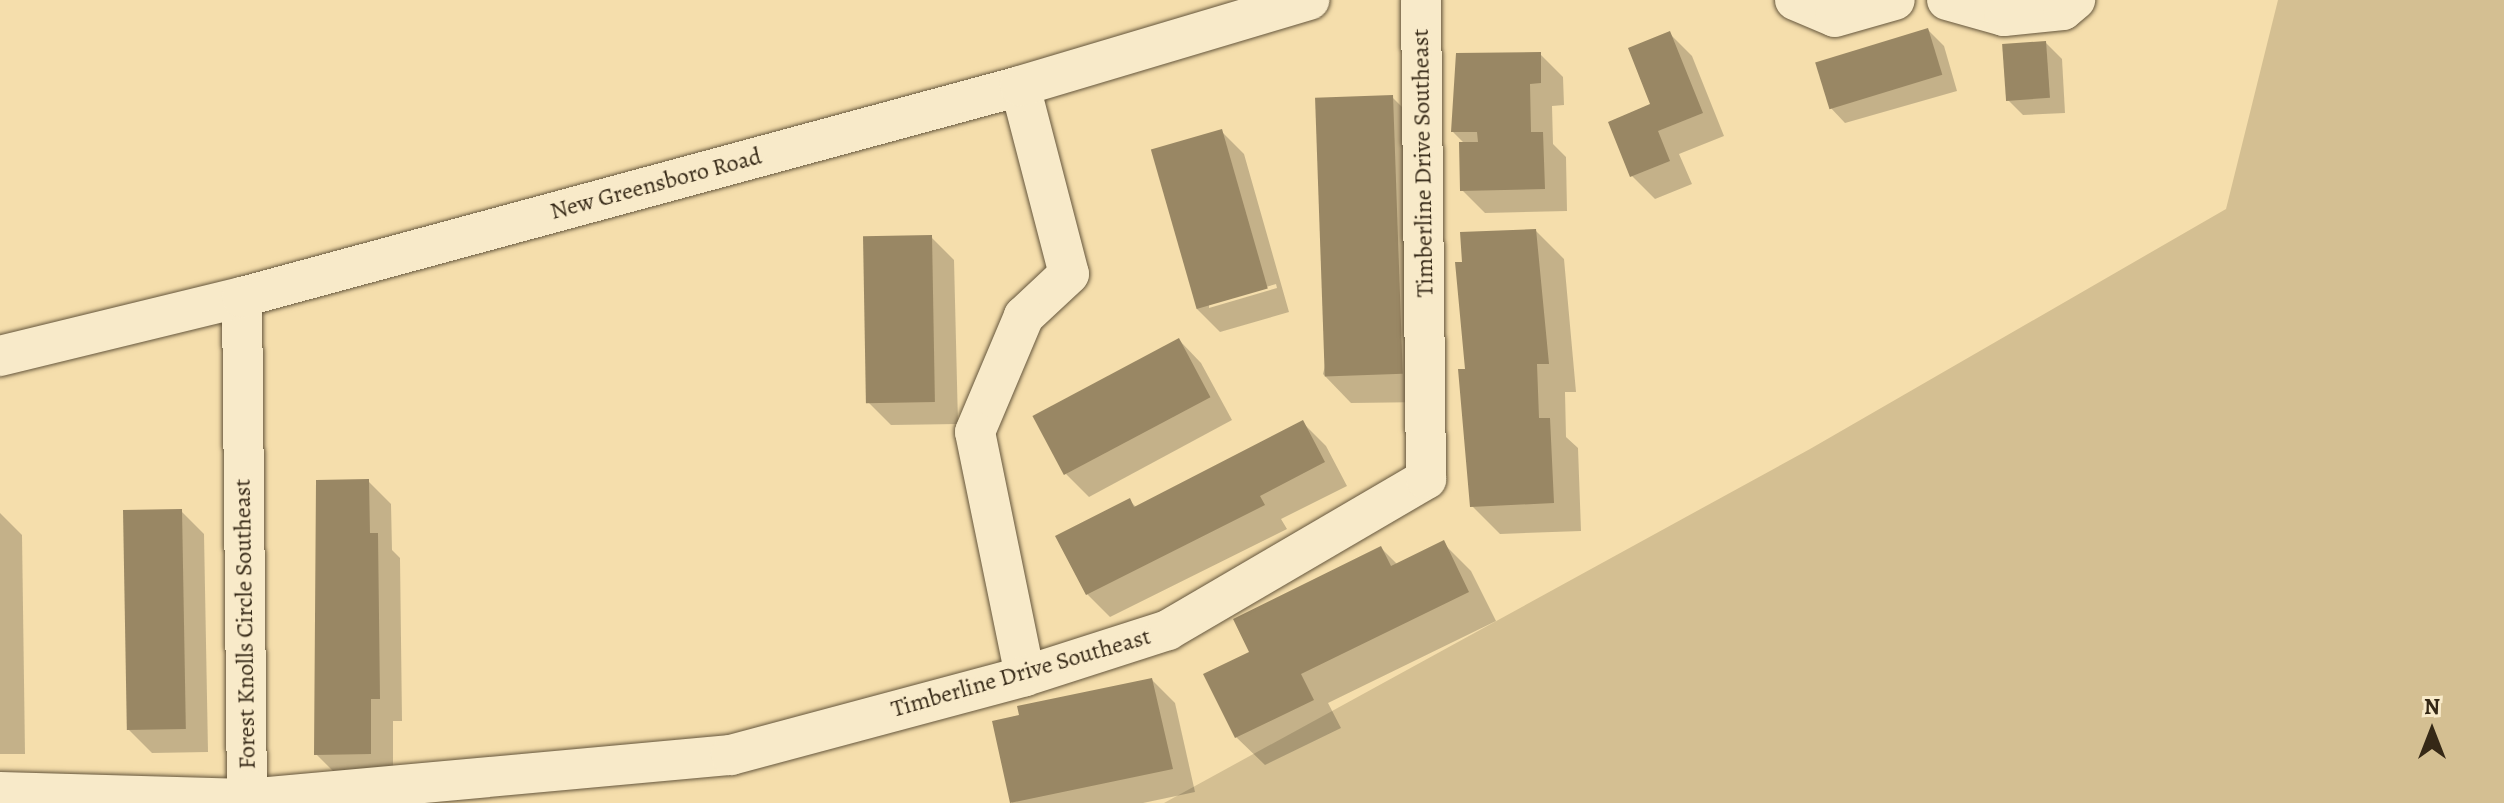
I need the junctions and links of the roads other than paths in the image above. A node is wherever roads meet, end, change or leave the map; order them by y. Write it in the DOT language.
graph roads {
  1 [pos="1309,0"];
  2 [pos="1421,0"];
  3 [pos="1795,0"];
  4 [pos="1895,0"];
  5 [pos="1947,0"];
  6 [pos="2075,0"];
  7 [pos="1020,86"];
  8 [pos="242,297"];
  9 [pos="0,356"];
  10 [pos="1025,676"];
  11 [pos="0,792"];
  12 [pos="247,799"];
  1 -- 7 [label="street, New Greensboro Road"];
  2 -- 10 [label="street, Timberline Drive Southeast"];
  3 -- 4 [label="street"];
  5 -- 6 [label="street"];
  7 -- 8 [label="street, New Greensboro Road"];
  7 -- 10 [label="street"];
  8 -- 9 [label="street, New Greensboro Road"];
  8 -- 12 [label="street, Forest Knolls Circle Southeast"];
  10 -- 12 [label="street, Timberline Drive Southeast"];
  11 -- 12 [label="street, Forest Knolls Circle Southeast"];
}
